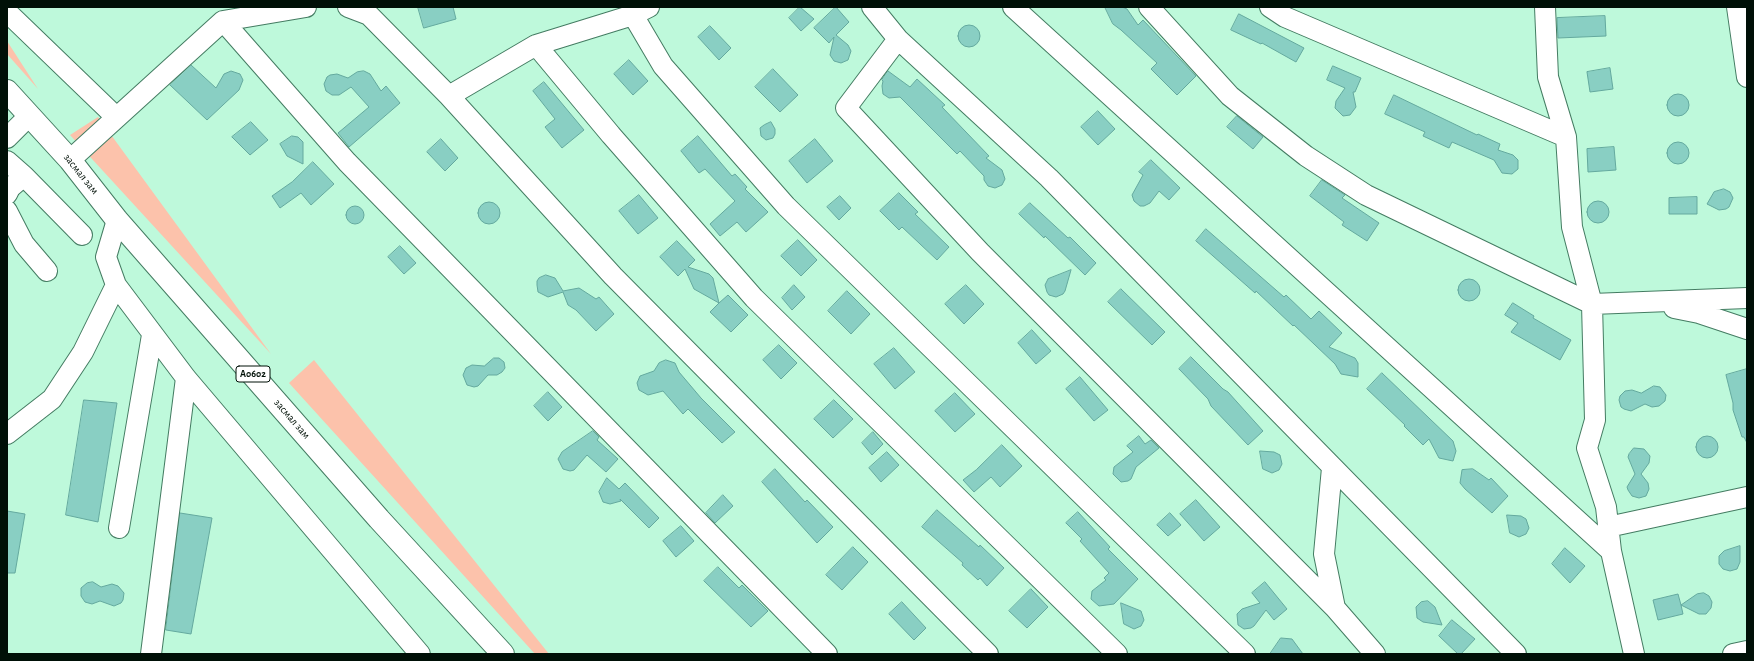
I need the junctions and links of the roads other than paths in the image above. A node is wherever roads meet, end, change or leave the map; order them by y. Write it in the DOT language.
graph roads {
  1 [pos="306,7"];
  2 [pos="348,7"];
  3 [pos="872,7"];
  4 [pos="1013,7"];
  5 [pos="1149,7"];
  6 [pos="1270,7"];
  7 [pos="1545,7"];
  8 [pos="1737,7"];
  9 [pos="641,11"];
  10 [pos="7,12"];
  11 [pos="223,21"];
  12 [pos="898,39"];
  13 [pos="536,45"];
  14 [pos="1747,77"];
  15 [pos="7,91"];
  16 [pos="449,96"];
  17 [pos="29,116"];
  18 [pos="116,118"];
  19 [pos="1566,137"];
  20 [pos="7,138"];
  21 [pos="70,160"];
  22 [pos="7,161"];
  23 [pos="24,176"];
  24 [pos="7,194"];
  25 [pos="7,211"];
  26 [pos="117,220"];
  27 [pos="82,236"];
  28 [pos="47,271"];
  29 [pos="116,285"];
  30 [pos="1747,298"];
  31 [pos="1645,302"];
  32 [pos="1592,304"];
  33 [pos="1747,329"];
  34 [pos="152,335"];
  35 [pos="186,378"];
  36 [pos="7,434"];
  37 [pos="1332,468"];
  38 [pos="1747,497"];
  39 [pos="1608,527"];
  40 [pos="119,528"];
  41 [pos="1611,551"];
  42 [pos="1335,608"];
  43 [pos="1747,651"];
  44 [pos="151,654"];
  45 [pos="420,654"];
  46 [pos="503,654"];
  47 [pos="827,654"];
  48 [pos="988,654"];
  49 [pos="1117,654"];
  50 [pos="1245,654"];
  51 [pos="1375,654"];
  52 [pos="1516,654"];
  53 [pos="1634,654"];
  54 [pos="1733,654"];
  1 -- 11 [label="street"];
  2 -- 16 [label="street"];
  3 -- 12 [label="street"];
  4 -- 41 [label="street"];
  5 -- 32 [label="street"];
  6 -- 19 [label="street"];
  7 -- 19 [label="street"];
  8 -- 14 [label="street"];
  9 -- 13 [label="street"];
  9 -- 50 [label="street"];
  10 -- 18 [label="street"];
  11 -- 18 [label="street"];
  11 -- 47 [label="street"];
  12 -- 37 [label="street"];
  12 -- 42 [label="street"];
  13 -- 16 [label="street"];
  13 -- 49 [label="street"];
  15 -- 17 [label="highway, засмал зам / A0602"];
  16 -- 48 [label="street"];
  17 -- 20 [label="street"];
  17 -- 21 [label="highway, засмал зам / A0602"];
  18 -- 21 [label="street"];
  19 -- 32 [label="street"];
  21 -- 26 [label="highway, засмал зам / A0602"];
  22 -- 23 [label="street"];
  23 -- 24 [label="street"];
  23 -- 27 [label="street"];
  25 -- 28 [label="street"];
  26 -- 29 [label="street"];
  26 -- 46 [label="highway, засмал зам / A0602"];
  29 -- 34 [label="street"];
  29 -- 36 [label="street"];
  30 -- 31 [label="street"];
  31 -- 32 [label="street"];
  31 -- 33 [label="street"];
  32 -- 39 [label="street"];
  34 -- 35 [label="street"];
  34 -- 40 [label="street"];
  35 -- 44 [label="street"];
  35 -- 45 [label="street"];
  37 -- 42 [label="street"];
  37 -- 52 [label="street"];
  38 -- 39 [label="street"];
  39 -- 41 [label="street"];
  41 -- 53 [label="street"];
  42 -- 51 [label="street"];
  43 -- 54 [label="street"];
}
